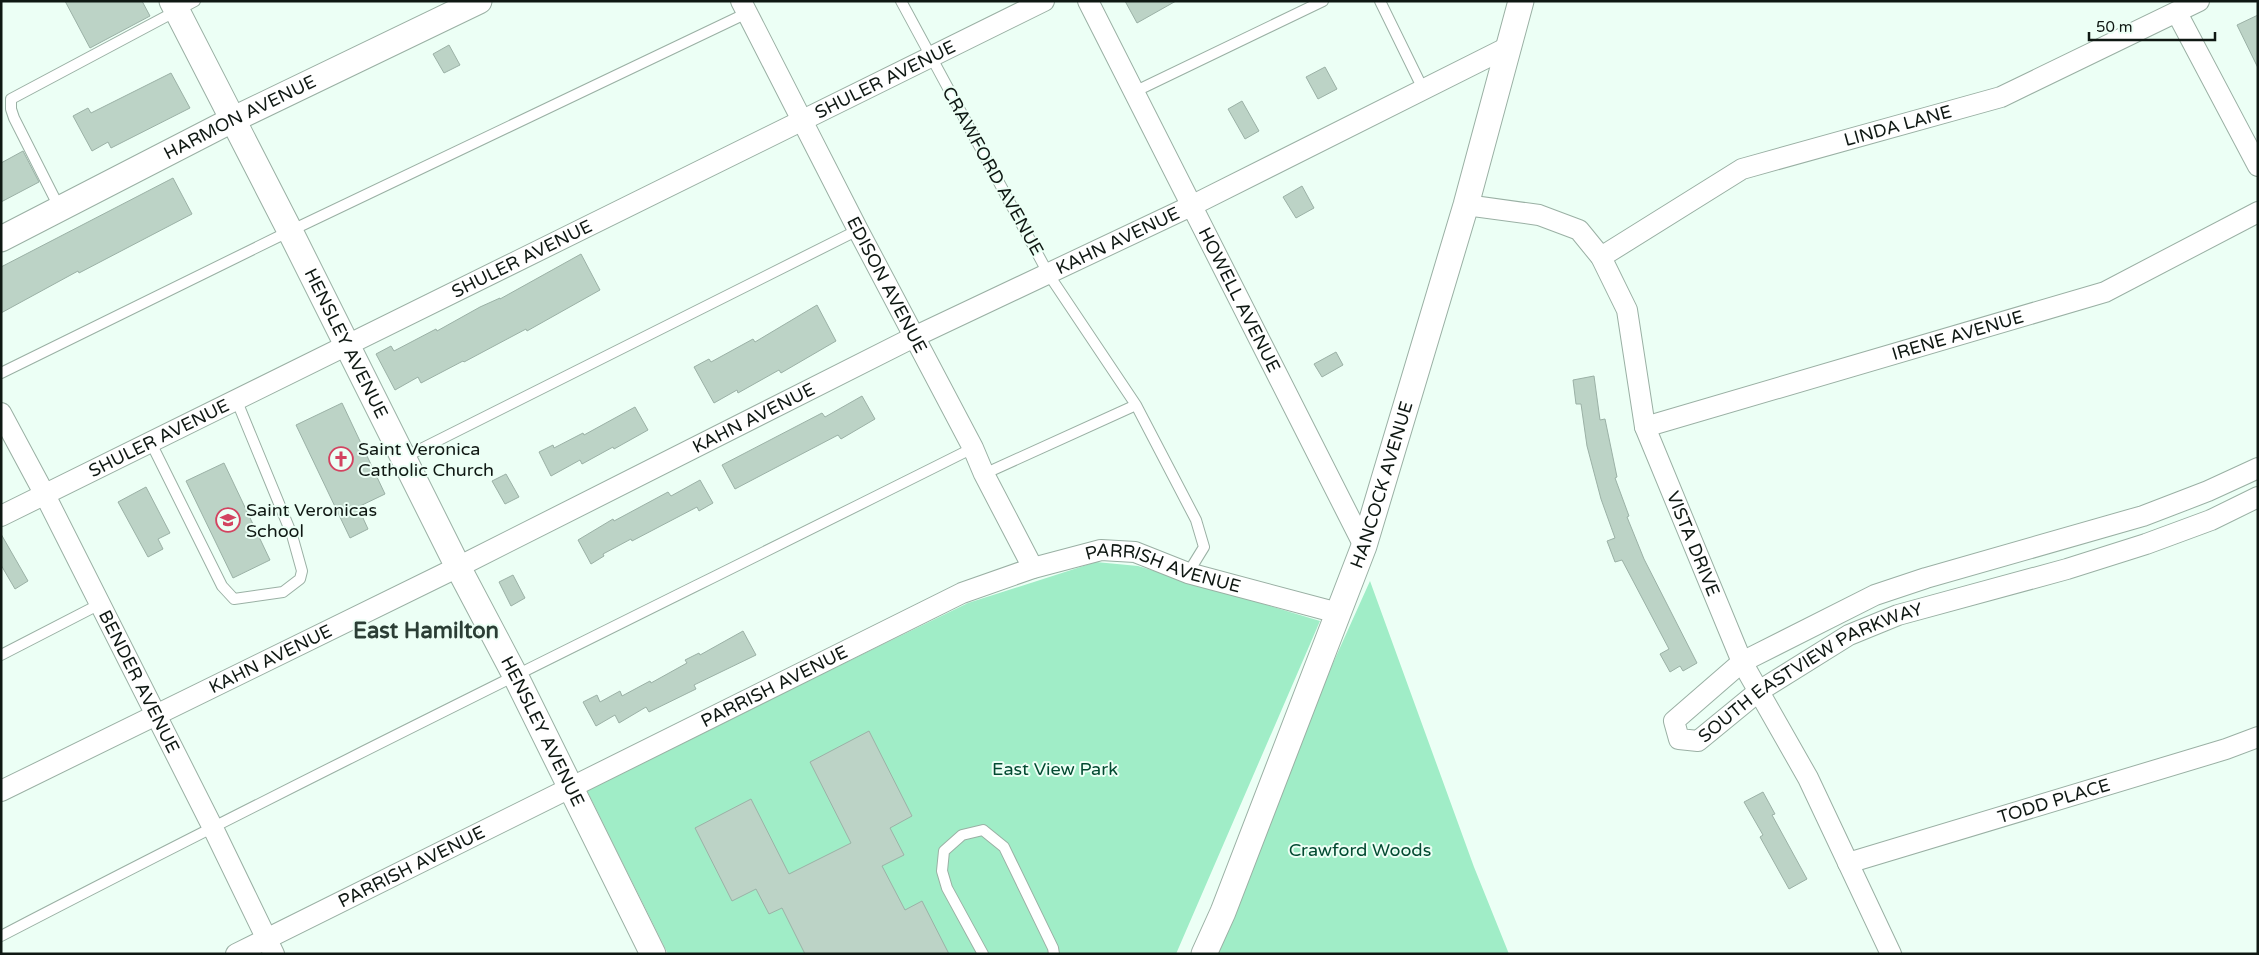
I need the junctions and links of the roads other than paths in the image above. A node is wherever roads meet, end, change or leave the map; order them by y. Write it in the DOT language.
graph roads {
  1 [pos="901,1"];
  2 [pos="1044,1"];
  3 [pos="1088,1"];
  4 [pos="1323,1"];
  5 [pos="1380,1"];
  6 [pos="1521,1"];
  7 [pos="2199,1"];
  8 [pos="181,4"];
  9 [pos="469,4"];
  10 [pos="744,7"];
  11 [pos="2177,13"];
  12 [pos="1508,47"];
  13 [pos="930,57"];
  14 [pos="1423,89"];
  15 [pos="1134,92"];
  16 [pos="232,120"];
  17 [pos="804,121"];
  18 [pos="2258,166"];
  19 [pos="1466,205"];
  20 [pos="1191,206"];
  21 [pos="60,209"];
  22 [pos="2258,212"];
  23 [pos="858,230"];
  24 [pos="290,231"];
  25 [pos="1,239"];
  26 [pos="1601,257"];
  27 [pos="1049,275"];
  28 [pos="916,336"];
  29 [pos="346,345"];
  30 [pos="1,373"];
  31 [pos="236,400"];
  32 [pos="1136,405"];
  33 [pos="1,413"];
  34 [pos="1645,427"];
  35 [pos="151,443"];
  36 [pos="973,448"];
  37 [pos="403,458"];
  38 [pos="2258,468"];
  39 [pos="984,474"];
  40 [pos="45,495"];
  41 [pos="2258,497"];
  42 [pos="1,516"];
  43 [pos="1364,546"];
  44 [pos="458,566"];
  45 [pos="1033,568"];
  46 [pos="1188,573"];
  47 [pos="100,604"];
  48 [pos="1338,613"];
  49 [pos="1,656"];
  50 [pos="1742,662"];
  51 [pos="516,677"];
  52 [pos="1758,691"];
  53 [pos="155,716"];
  54 [pos="2258,737"];
  55 [pos="569,787"];
  56 [pos="1,791"];
  57 [pos="212,826"];
  58 [pos="1848,863"];
  59 [pos="1,936"];
  60 [pos="270,946"];
  61 [pos="236,954"];
  62 [pos="653,954"];
  63 [pos="983,954"];
  64 [pos="1054,954"];
  65 [pos="1204,954"];
  66 [pos="1891,954"];
  1 -- 13 [label="lane, CRAWFORD AVENUE"];
  2 -- 13 [label="street, SHULER AVENUE"];
  3 -- 15 [label="street, HOWELL AVENUE"];
  4 -- 15 [label="lane"];
  5 -- 14 [label="lane"];
  6 -- 12 [label="street, HANCOCK AVENUE"];
  7 -- 11 [label="street, LINDA LANE"];
  8 -- 16 [label="street, HENSLEY AVENUE"];
  8 -- 21 [label="lane"];
  9 -- 16 [label="street, HARMON AVENUE"];
  10 -- 17 [label="street, EDISON AVENUE"];
  10 -- 24 [label="lane"];
  11 -- 18 [label="street"];
  11 -- 26 [label="street, LINDA LANE"];
  12 -- 14 [label="street, KAHN AVENUE"];
  12 -- 19 [label="street, HANCOCK AVENUE"];
  13 -- 17 [label="street, SHULER AVENUE"];
  13 -- 27 [label="lane, CRAWFORD AVENUE"];
  14 -- 20 [label="street, KAHN AVENUE"];
  15 -- 20 [label="street, HOWELL AVENUE"];
  16 -- 21 [label="street, HARMON AVENUE"];
  16 -- 24 [label="street, HENSLEY AVENUE"];
  17 -- 23 [label="street, EDISON AVENUE"];
  17 -- 29 [label="street, SHULER AVENUE"];
  19 -- 26 [label="street, VISTA DRIVE"];
  19 -- 43 [label="street, HANCOCK AVENUE"];
  20 -- 27 [label="street, KAHN AVENUE"];
  20 -- 43 [label="street, HOWELL AVENUE"];
  21 -- 25 [label="street, HARMON AVENUE"];
  22 -- 34 [label="street, IRENE AVENUE"];
  23 -- 28 [label="street, EDISON AVENUE"];
  23 -- 37 [label="lane"];
  24 -- 29 [label="street, HENSLEY AVENUE"];
  24 -- 30 [label="lane"];
  26 -- 34 [label="street, VISTA DRIVE"];
  27 -- 28 [label="street, KAHN AVENUE"];
  27 -- 32 [label="lane, CRAWFORD AVENUE"];
  28 -- 36 [label="street, EDISON AVENUE"];
  28 -- 44 [label="street, KAHN AVENUE"];
  29 -- 31 [label="street, SHULER AVENUE"];
  29 -- 37 [label="street, HENSLEY AVENUE"];
  31 -- 35 [label="street, SHULER AVENUE"];
  31 -- 35 [label="lane"];
  32 -- 39 [label="lane"];
  32 -- 46 [label="lane, CRAWFORD AVENUE"];
  33 -- 40 [label="street, BENDER AVENUE"];
  34 -- 50 [label="street, VISTA DRIVE"];
  35 -- 40 [label="street, SHULER AVENUE"];
  36 -- 39 [label="street, EDISON AVENUE"];
  36 -- 51 [label="lane"];
  37 -- 44 [label="street, HENSLEY AVENUE"];
  38 -- 50 [label="street, SOUTH EASTVIEW PARKWAY"];
  39 -- 45 [label="street, EDISON AVENUE"];
  40 -- 42 [label="street, SHULER AVENUE"];
  40 -- 47 [label="street, BENDER AVENUE"];
  41 -- 52 [label="street, SOUTH EASTVIEW PARKWAY"];
  43 -- 48 [label="street, HANCOCK AVENUE"];
  44 -- 51 [label="street, HENSLEY AVENUE"];
  44 -- 53 [label="street, KAHN AVENUE"];
  45 -- 46 [label="street, PARRISH AVENUE"];
  45 -- 55 [label="street, PARRISH AVENUE"];
  46 -- 48 [label="street, PARRISH AVENUE"];
  47 -- 49 [label="lane"];
  47 -- 53 [label="street, BENDER AVENUE"];
  48 -- 65 [label="street, HANCOCK AVENUE"];
  50 -- 52 [label="street, VISTA DRIVE"];
  50 -- 52 [label="street, SOUTH EASTVIEW PARKWAY"];
  51 -- 55 [label="street, HENSLEY AVENUE"];
  51 -- 57 [label="lane"];
  52 -- 58 [label="street, VISTA DRIVE"];
  53 -- 56 [label="street, KAHN AVENUE"];
  53 -- 57 [label="street, BENDER AVENUE"];
  54 -- 58 [label="street, TODD PLACE"];
  55 -- 60 [label="street, PARRISH AVENUE"];
  55 -- 62 [label="street, HENSLEY AVENUE"];
  57 -- 59 [label="lane"];
  57 -- 60 [label="street, BENDER AVENUE"];
  58 -- 66 [label="street, VISTA DRIVE"];
  60 -- 61 [label="street, PARRISH AVENUE"];
  63 -- 64 [label="lane"];
}
